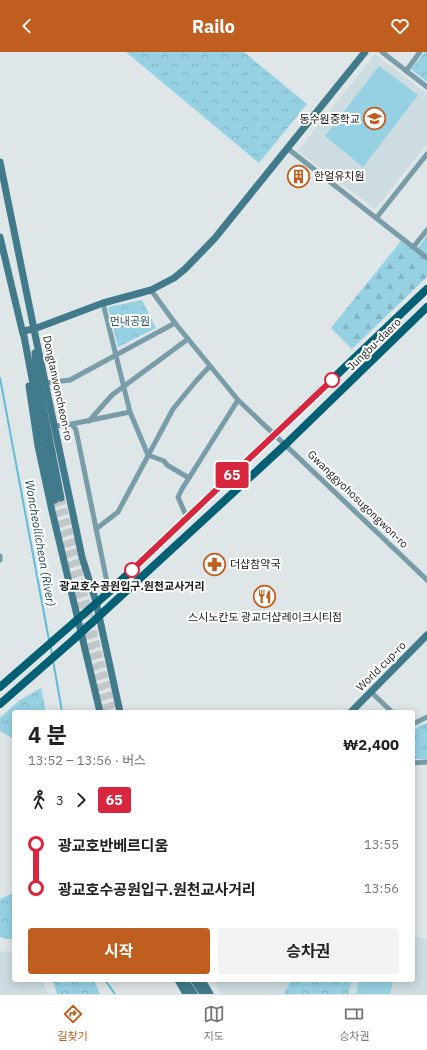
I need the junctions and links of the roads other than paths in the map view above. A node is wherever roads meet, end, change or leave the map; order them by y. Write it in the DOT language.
graph roads {
  1 [pos="365,52"];
  2 [pos="382,52"];
  3 [pos="420,52"];
  4 [pos="406,71"];
  5 [pos="427,87"];
  6 [pos="287,148"];
  7 [pos="427,154"];
  8 [pos="0,162"];
  9 [pos="377,217"];
  10 [pos="427,230"];
  11 [pos="0,237"];
  12 [pos="414,246"];
  13 [pos="427,258"];
  14 [pos="427,289"];
  15 [pos="150,290"];
  16 [pos="103,304"];
  17 [pos="427,307"];
  18 [pos="175,323"];
  19 [pos="34,329"];
  20 [pos="23,331"];
  21 [pos="188,339"];
  22 [pos="116,355"];
  23 [pos="210,366"];
  24 [pos="45,383"];
  25 [pos="124,387"];
  26 [pos="238,400"];
  27 [pos="130,412"];
  28 [pos="89,421"];
  29 [pos="72,424"];
  30 [pos="54,426"];
  31 [pos="275,434"];
  32 [pos="286,444"];
  33 [pos="148,455"];
  34 [pos="189,478"];
  35 [pos="186,518"];
  36 [pos="96,529"];
  37 [pos="0,556"];
  38 [pos="0,560"];
  39 [pos="427,580"];
  40 [pos="109,592"];
  41 [pos="96,602"];
  42 [pos="99,616"];
  43 [pos="78,618"];
  44 [pos="80,634"];
  45 [pos="427,635"];
  46 [pos="0,687"];
  47 [pos="371,692"];
  48 [pos="0,704"];
  49 [pos="99,710"];
  50 [pos="120,710"];
  51 [pos="353,710"];
  52 [pos="390,710"];
  53 [pos="427,717"];
  54 [pos="415,723"];
  55 [pos="427,762"];
  56 [pos="415,763"];
  57 [pos="179,982"];
  58 [pos="186,982"];
  59 [pos="195,982"];
  60 [pos="203,982"];
  61 [pos="186,994"];
  62 [pos="194,994"];
  63 [pos="203,994"];
  64 [pos="210,994"];
  1 -- 6 [label="main road"];
  2 -- 4 [label="street"];
  3 -- 4 [label="street"];
  4 -- 5 [label="street"];
  6 -- 9 [label="street"];
  6 -- 15 [label="main road"];
  7 -- 9 [label="street"];
  8 -- 19 [label="main road, Dongtanwoncheon-ro"];
  9 -- 12 [label="street"];
  10 -- 12 [label="street"];
  11 -- 20 [label="main road"];
  12 -- 13 [label="street"];
  14 -- 31 [label="main road, Jungbu-daero"];
  15 -- 16 [label="main road"];
  15 -- 18 [label="street, Gwanggyohosugongwon-ro"];
  16 -- 19 [label="main road"];
  16 -- 22 [label="street"];
  17 -- 32 [label="main road, Jungbu-daero"];
  18 -- 21 [label="street, Gwanggyohosugongwon-ro"];
  18 -- 22 [label="street"];
  19 -- 20 [label="main road"];
  19 -- 20 [label="main road"];
  19 -- 24 [label="main road, Dongtanwoncheon-ro"];
  20 -- 43 [label="main road"];
  21 -- 23 [label="street, Gwanggyohosugongwon-ro"];
  21 -- 25 [label="street"];
  22 -- 24 [label="street"];
  22 -- 25 [label="street"];
  23 -- 26 [label="street, Gwanggyohosugongwon-ro"];
  23 -- 33 [label="street"];
  24 -- 30 [label="main road, Dongtanwoncheon-ro"];
  25 -- 27 [label="street"];
  25 -- 28 [label="street"];
  26 -- 31 [label="street, Gwanggyohosugongwon-ro"];
  26 -- 34 [label="street"];
  27 -- 28 [label="street"];
  27 -- 33 [label="street"];
  28 -- 29 [label="street"];
  29 -- 30 [label="street"];
  29 -- 36 [label="street"];
  30 -- 41 [label="main road, Dongtanwoncheon-ro"];
  31 -- 32 [label="street, Gwanggyohosugongwon-ro"];
  31 -- 35 [label="main road, Jungbu-daero"];
  32 -- 39 [label="street, Gwanggyohosugongwon-ro"];
  32 -- 42 [label="main road, Jungbu-daero"];
  33 -- 34 [label="street"];
  33 -- 36 [label="street"];
  34 -- 35 [label="street"];
  35 -- 40 [label="main road, Jungbu-daero"];
  36 -- 40 [label="street"];
  37 -- 38 [label="street"];
  40 -- 41 [label="main road, Jungbu-daero"];
  41 -- 42 [label="main road, Dongtanwoncheon-ro"];
  41 -- 43 [label="main road, Jungbu-daero"];
  42 -- 44 [label="main road, Jungbu-daero"];
  42 -- 50 [label="main road, Dongtanwoncheon-ro"];
  43 -- 44 [label="main road"];
  43 -- 46 [label="main road, Jungbu-daero"];
  44 -- 48 [label="main road, Jungbu-daero"];
  44 -- 49 [label="main road"];
  45 -- 47 [label="main road, World cup-ro"];
  47 -- 51 [label="main road, World cup-ro"];
  47 -- 52 [label="street"];
  53 -- 54 [label="street"];
  55 -- 56 [label="street"];
  57 -- 61 [label="main road"];
  58 -- 62 [label="main road"];
  59 -- 63 [label="main road"];
  60 -- 64 [label="main road"];
}
